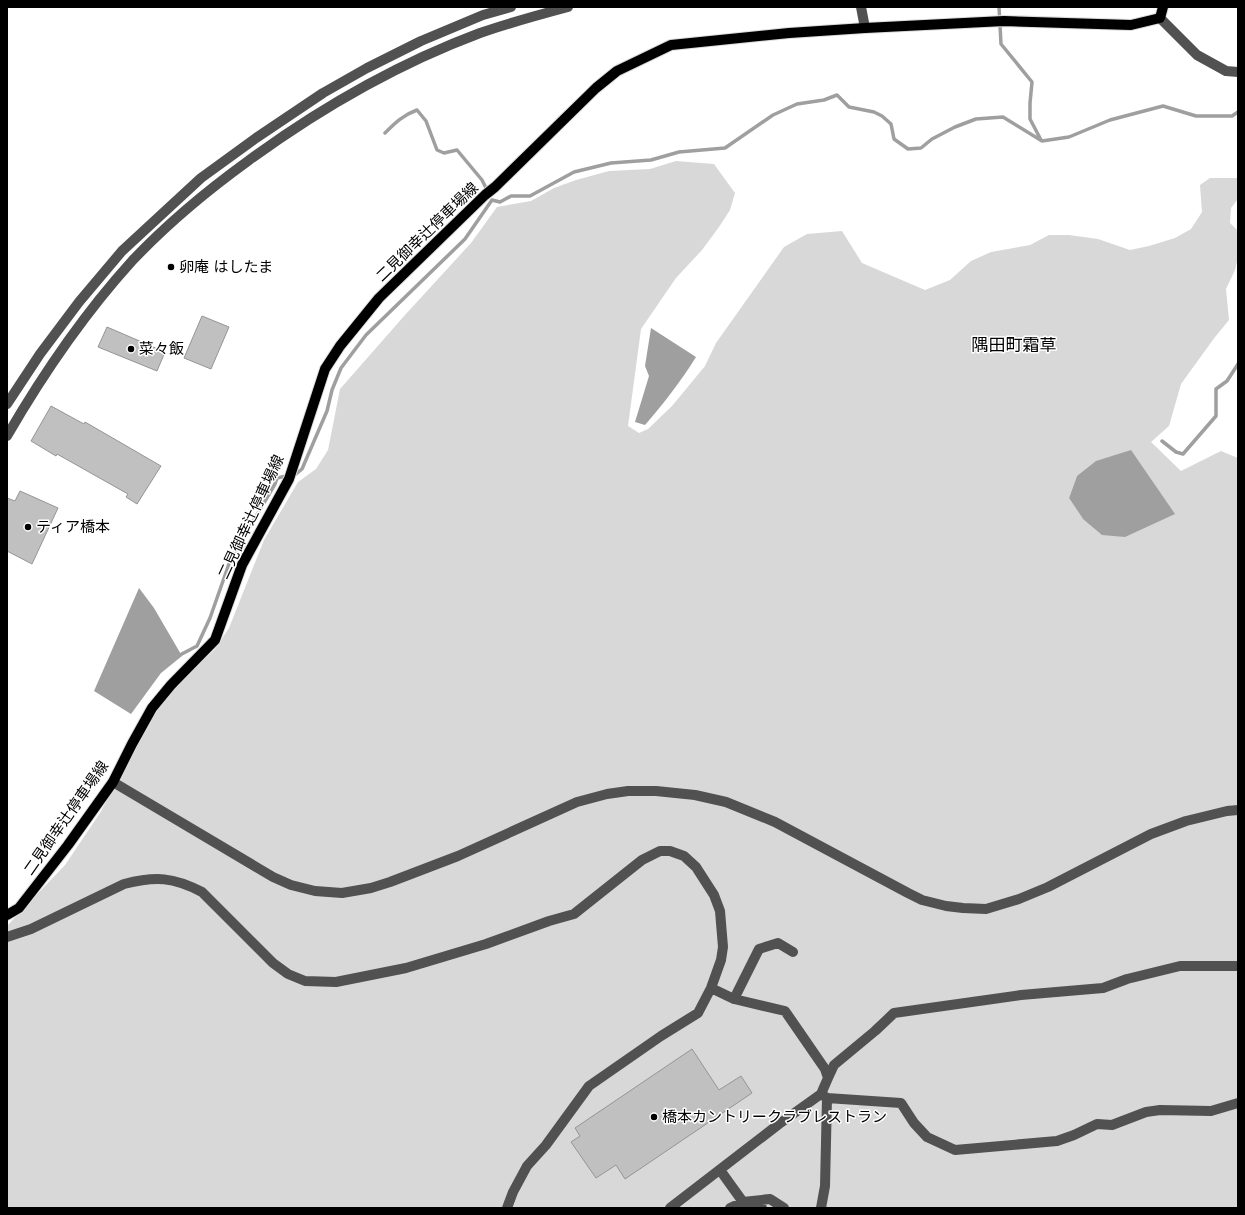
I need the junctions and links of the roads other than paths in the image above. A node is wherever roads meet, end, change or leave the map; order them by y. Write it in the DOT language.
graph roads {
  1 [pos="511,7"];
  2 [pos="568,7"];
  3 [pos="861,7"];
  4 [pos="1163,7"];
  5 [pos="1160,18"];
  6 [pos="865,28"];
  7 [pos="1238,72"];
  8 [pos="7,404"];
  9 [pos="7,436"];
  10 [pos="113,782"];
  11 [pos="1238,810"];
  12 [pos="7,915"];
  13 [pos="7,937"];
  14 [pos="793,952"];
  15 [pos="1238,966"];
  16 [pos="711,988"];
  17 [pos="734,999"];
  18 [pos="828,1078"];
  19 [pos="824,1096"];
  20 [pos="1238,1103"];
  21 [pos="720,1170"];
  22 [pos="742,1202"];
  23 [pos="682,1205"];
  24 [pos="507,1208"];
  25 [pos="670,1208"];
  26 [pos="730,1208"];
  27 [pos="762,1208"];
  28 [pos="784,1208"];
  29 [pos="821,1208"];
  1 -- 8 [label="street"];
  2 -- 9 [label="street"];
  3 -- 6 [label="street"];
  4 -- 5 [label="main road"];
  5 -- 6 [label="main road, 二見御幸辻停車場線"];
  5 -- 7 [label="street"];
  6 -- 10 [label="main road, 二見御幸辻停車場線"];
  10 -- 11 [label="street"];
  10 -- 12 [label="main road, 二見御幸辻停車場線"];
  13 -- 16 [label="street"];
  14 -- 17 [label="street"];
  15 -- 18 [label="street"];
  16 -- 17 [label="street"];
  16 -- 24 [label="street"];
  17 -- 18 [label="street"];
  18 -- 19 [label="street"];
  19 -- 20 [label="street"];
  19 -- 21 [label="street"];
  19 -- 29 [label="street"];
  21 -- 22 [label="street"];
  21 -- 23 [label="street"];
  22 -- 26 [label="street"];
  22 -- 27 [label="street"];
  22 -- 28 [label="street"];
  23 -- 25 [label="street"];
}
